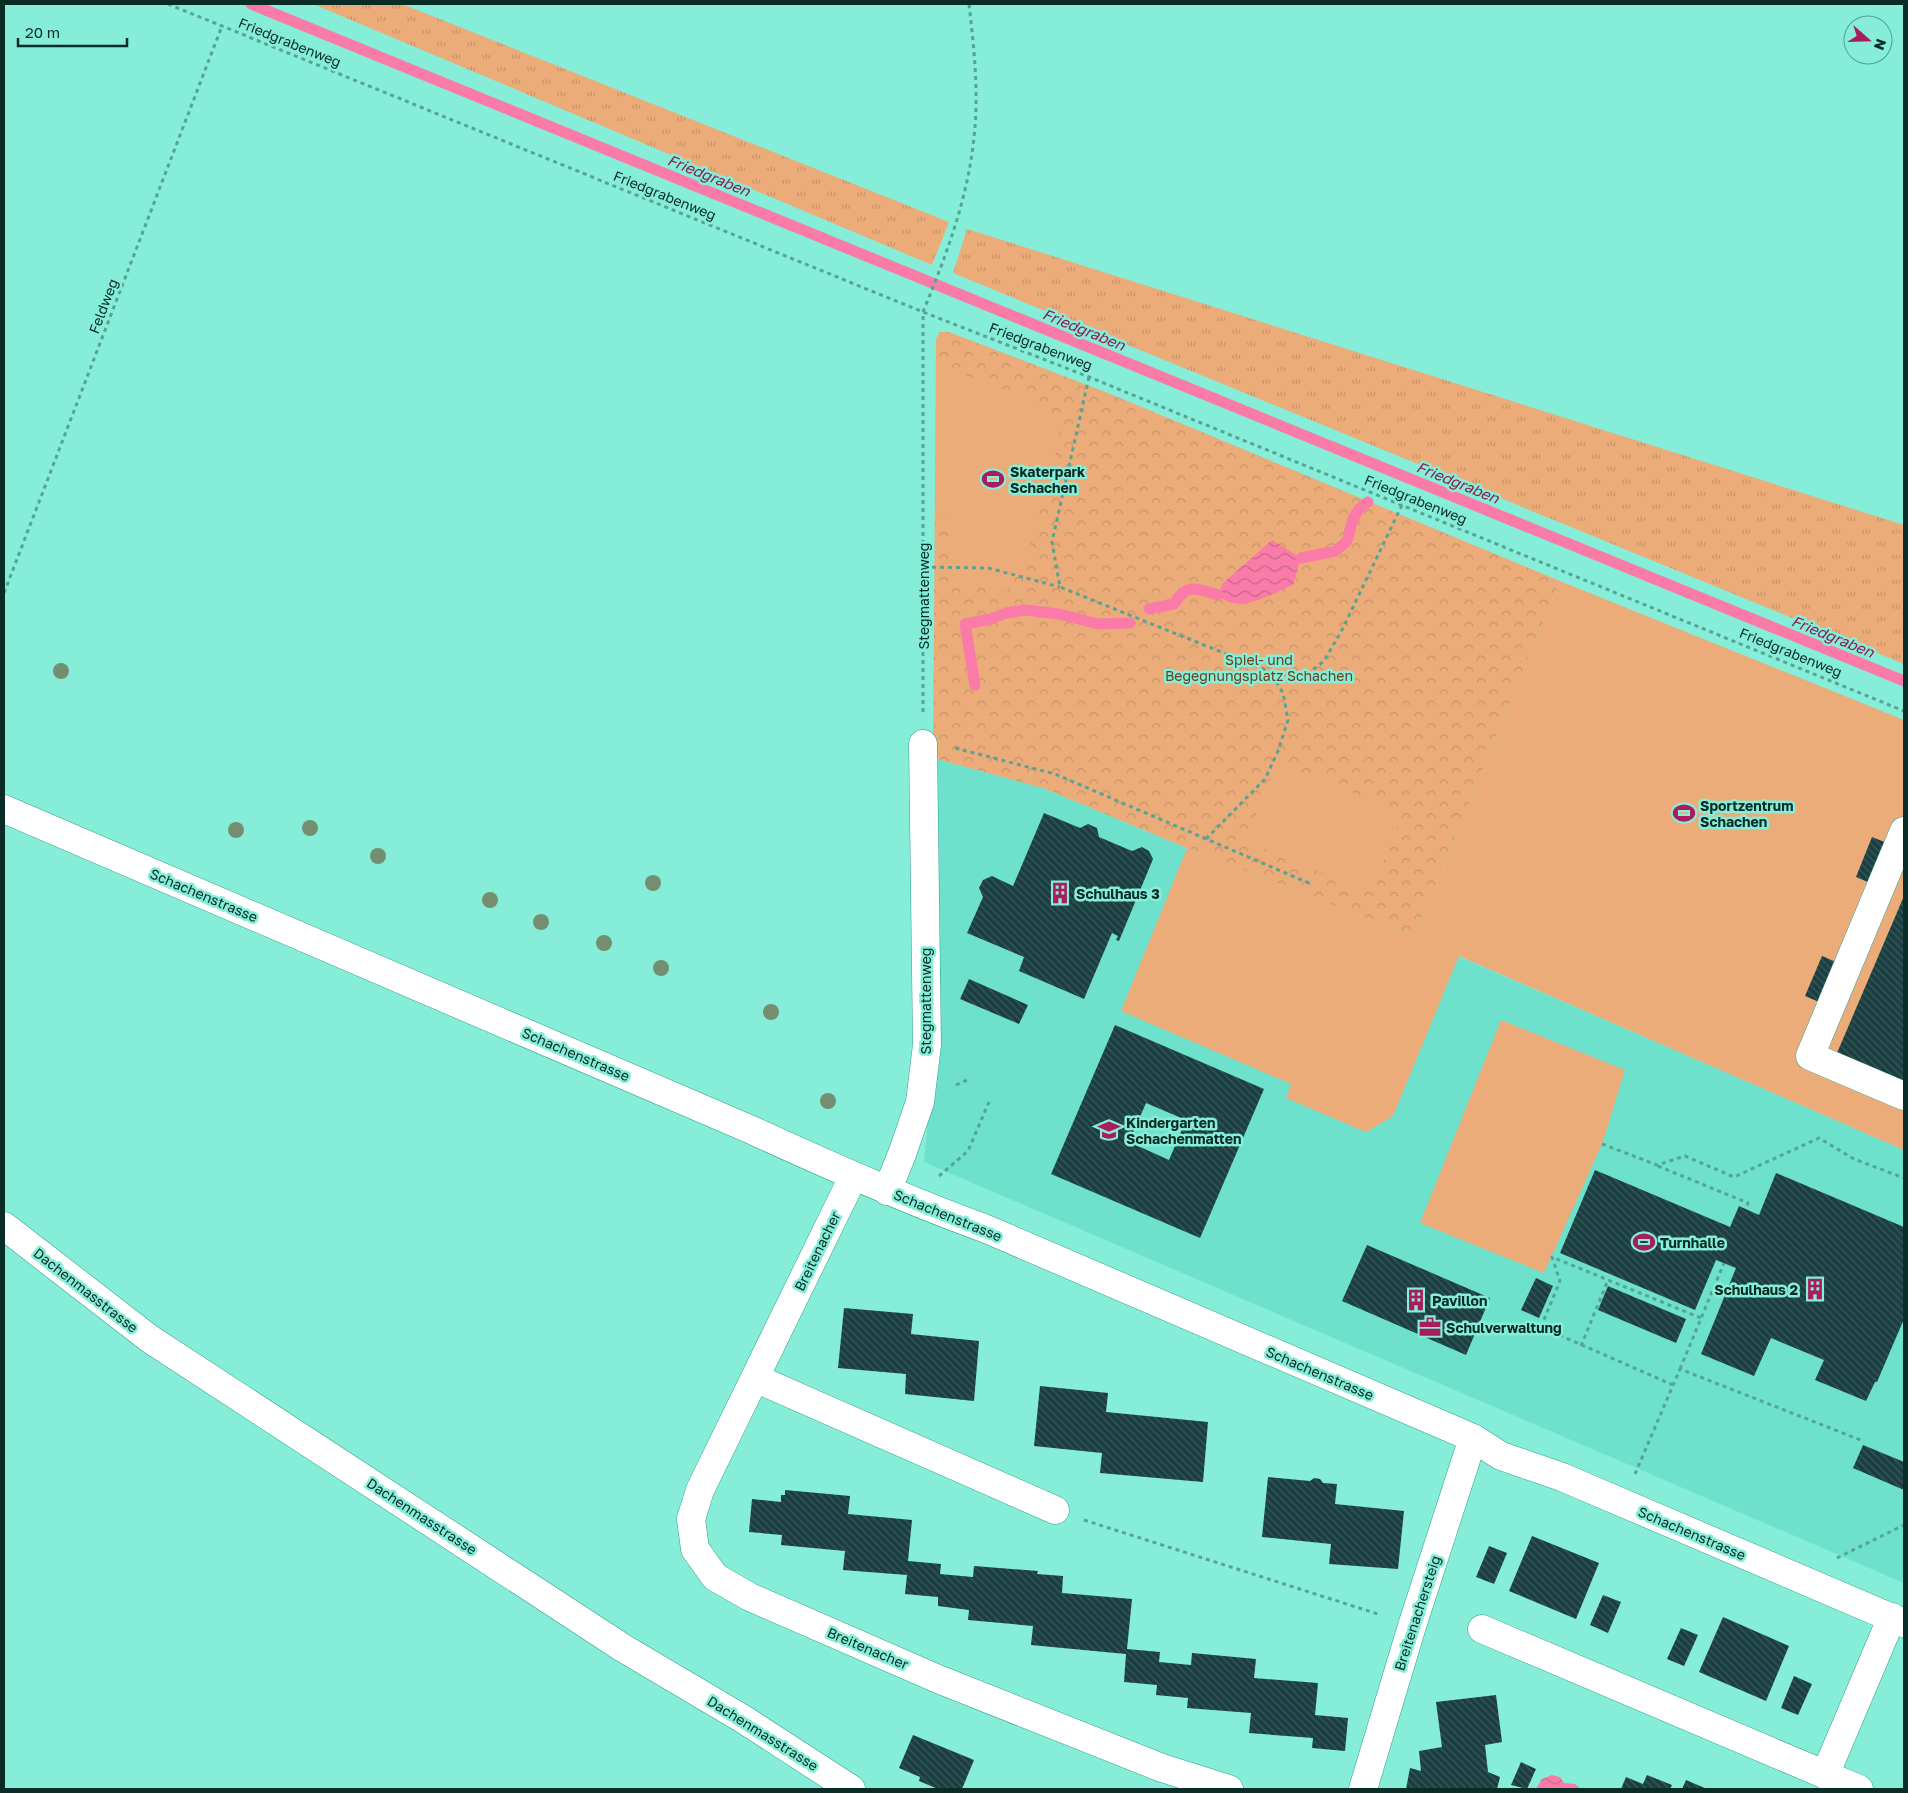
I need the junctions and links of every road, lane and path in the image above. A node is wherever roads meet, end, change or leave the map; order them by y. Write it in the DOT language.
graph roads {
  1 [pos="168,4"];
  2 [pos="969,4"];
  3 [pos="222,26"];
  4 [pos="923,312"];
  5 [pos="1089,377"];
  6 [pos="1402,505"];
  7 [pos="924,567"];
  8 [pos="1060,587"];
  9 [pos="4,593"];
  10 [pos="1271,672"];
  11 [pos="1904,711"];
  12 [pos="923,744"];
  13 [pos="4,809"];
  14 [pos="1904,831"];
  15 [pos="1206,839"];
  16 [pos="1311,884"];
  17 [pos="1904,1096"];
  18 [pos="988,1102"];
  19 [pos="1602,1144"];
  20 [pos="1657,1166"];
  21 [pos="854,1176"];
  22 [pos="1904,1178"];
  23 [pos="937,1181"];
  24 [pos="887,1190"];
  25 [pos="1746,1210"];
  26 [pos="4,1226"];
  27 [pos="1724,1263"];
  28 [pos="1608,1280"];
  29 [pos="1701,1318"];
  30 [pos="1581,1346"];
  31 [pos="1680,1369"];
  32 [pos="755,1378"];
  33 [pos="1673,1385"];
  34 [pos="1474,1438"];
  35 [pos="1863,1442"];
  36 [pos="1634,1477"];
  37 [pos="1055,1510"];
  38 [pos="1904,1525"];
  39 [pos="1831,1561"];
  40 [pos="1898,1620"];
  41 [pos="1412,1626"];
  42 [pos="1482,1629"];
  43 [pos="1825,1775"];
  44 [pos="851,1789"];
  45 [pos="1229,1789"];
  46 [pos="1363,1789"];
  47 [pos="1859,1789"];
  1 -- 3 [label="path, Friedgrabenweg"];
  2 -- 4 [label="path, Stegmattenweg"];
  3 -- 4 [label="path, Friedgrabenweg"];
  3 -- 9 [label="path, Feldweg"];
  4 -- 5 [label="path, Friedgrabenweg"];
  4 -- 7 [label="path, Stegmattenweg"];
  5 -- 6 [label="path, Friedgrabenweg"];
  5 -- 8 [label="path"];
  6 -- 10 [label="path"];
  6 -- 11 [label="path, Friedgrabenweg"];
  7 -- 8 [label="path"];
  7 -- 12 [label="path, Stegmattenweg"];
  8 -- 10 [label="path"];
  10 -- 15 [label="path"];
  12 -- 15 [label="path"];
  12 -- 24 [label="street, Stegmattenweg"];
  13 -- 21 [label="street, Schachenstrasse"];
  14 -- 17 [label="street"];
  15 -- 16 [label="path"];
  18 -- 23 [label="path"];
  19 -- 20 [label="path"];
  20 -- 22 [label="path"];
  20 -- 25 [label="path"];
  21 -- 24 [label="street, Schachenstrasse"];
  21 -- 32 [label="street, Breitenacher"];
  24 -- 34 [label="street, Schachenstrasse"];
  26 -- 44 [label="street, Dachenmasstrasse"];
  27 -- 29 [label="path"];
  28 -- 29 [label="path"];
  28 -- 30 [label="path"];
  28 -- 30 [label="path"];
  29 -- 31 [label="path"];
  30 -- 33 [label="path"];
  31 -- 33 [label="path"];
  31 -- 35 [label="path"];
  32 -- 37 [label="street"];
  32 -- 45 [label="street, Breitenacher"];
  33 -- 36 [label="path"];
  34 -- 40 [label="street, Schachenstrasse"];
  34 -- 41 [label="street, Breitenachersteig"];
  37 -- 41 [label="path"];
  38 -- 39 [label="path"];
  40 -- 43 [label="street, Schachenstrasse"];
  41 -- 46 [label="street, Breitenachersteig"];
  42 -- 43 [label="street"];
  43 -- 47 [label="street"];
}
